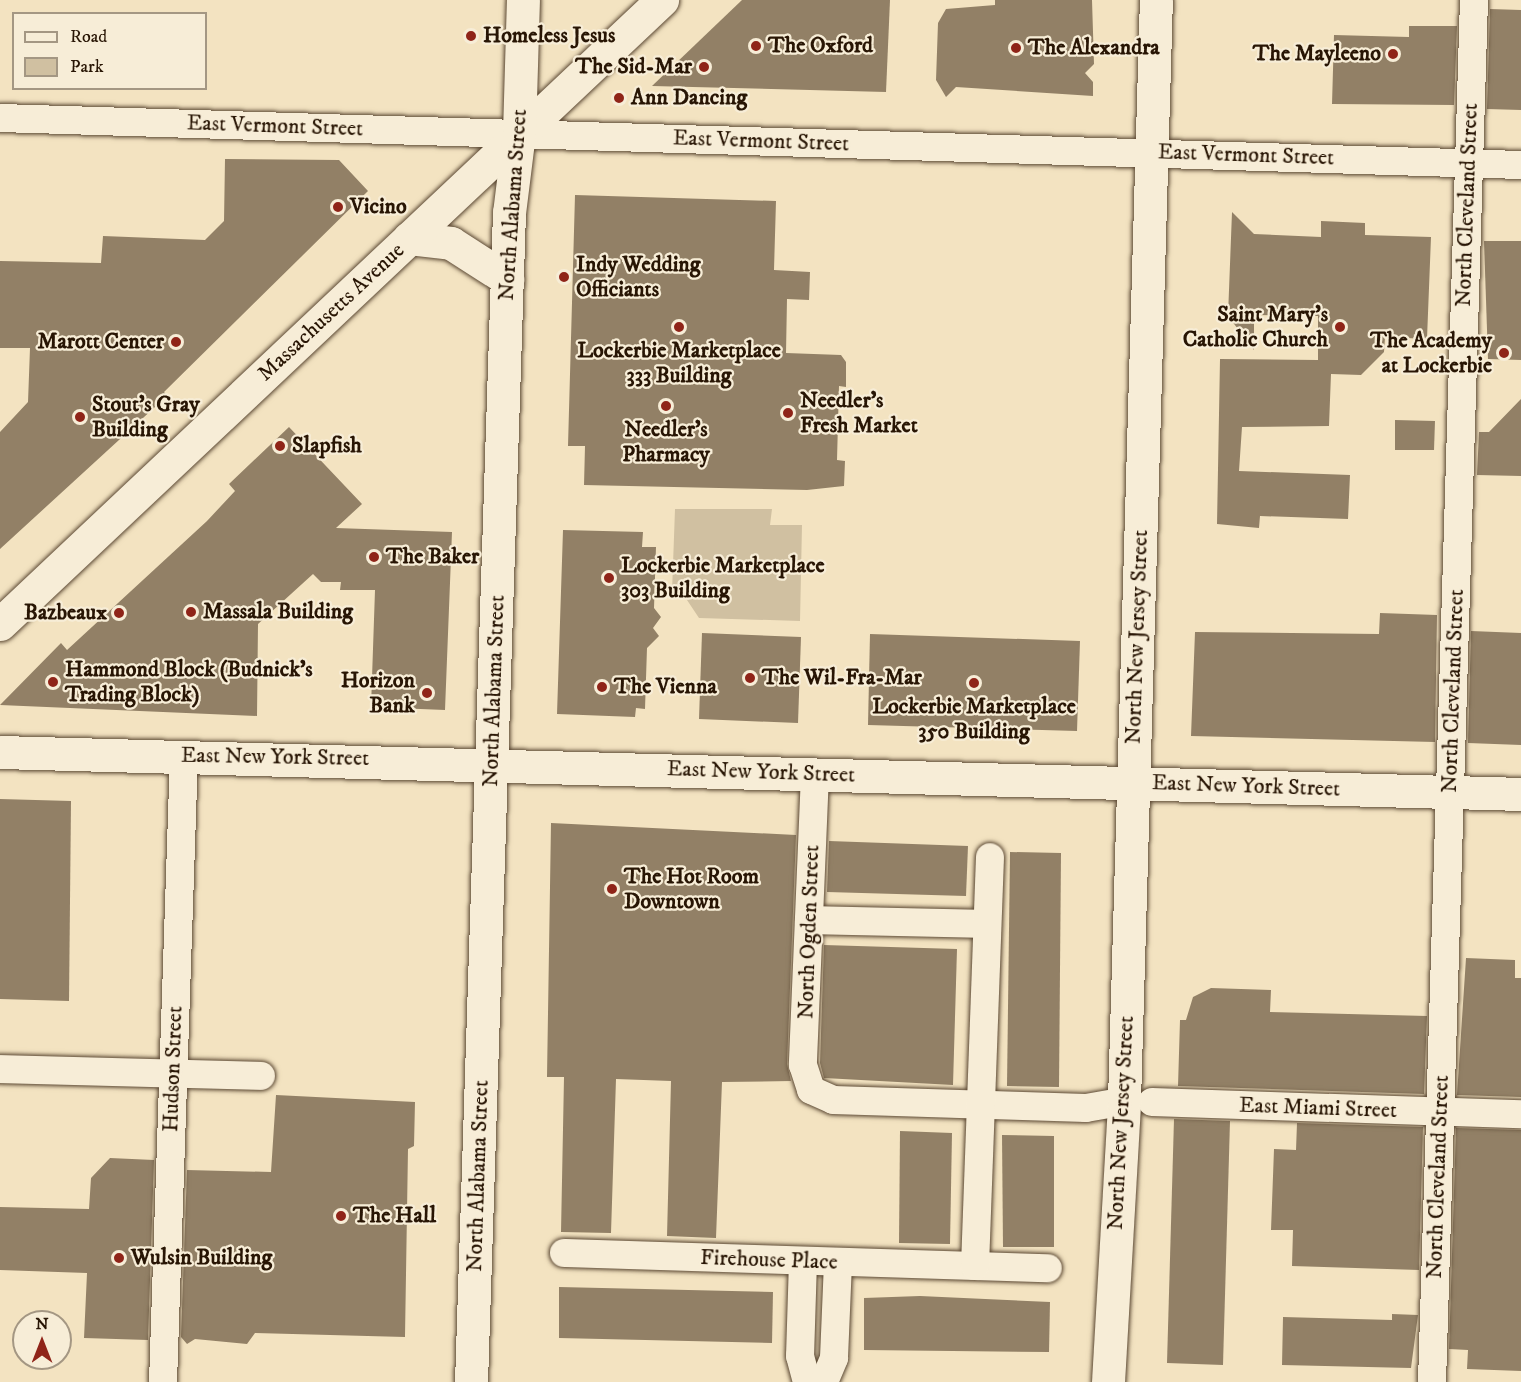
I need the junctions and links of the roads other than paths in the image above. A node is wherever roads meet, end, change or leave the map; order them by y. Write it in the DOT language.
graph roads {
  1 [pos="523,0"];
  2 [pos="662,0"];
  3 [pos="1156,0"];
  4 [pos="1474,0"];
  5 [pos="0,118"];
  6 [pos="519,133"];
  7 [pos="1152,152"];
  8 [pos="1468,163"];
  9 [pos="1521,165"];
  10 [pos="409,238"];
  11 [pos="507,279"];
  12 [pos="0,624"];
  13 [pos="0,752"];
  14 [pos="184,755"];
  15 [pos="492,761"];
  16 [pos="815,774"];
  17 [pos="1132,783"];
  18 [pos="1450,792"];
  19 [pos="1521,794"];
  20 [pos="990,857"];
  21 [pos="809,920"];
  22 [pos="987,924"];
  23 [pos="0,1069"];
  24 [pos="173,1074"];
  25 [pos="261,1076"];
  26 [pos="811,1090"];
  27 [pos="1138,1102"];
  28 [pos="979,1104"];
  29 [pos="1440,1112"];
  30 [pos="1521,1114"];
  31 [pos="564,1253"];
  32 [pos="803,1261"];
  33 [pos="838,1262"];
  34 [pos="975,1266"];
  35 [pos="1048,1268"];
  36 [pos="163,1382"];
  37 [pos="471,1382"];
  38 [pos="807,1382"];
  39 [pos="824,1382"];
  40 [pos="1108,1382"];
  41 [pos="1432,1382"];
  1 -- 6 [label="main road, North Alabama Street"];
  2 -- 6 [label="main road, Massachusetts Avenue"];
  3 -- 7 [label="main road, North New Jersey Street"];
  4 -- 8 [label="street, North Cleveland Street"];
  5 -- 6 [label="street, East Vermont Street"];
  6 -- 7 [label="street, East Vermont Street"];
  6 -- 10 [label="main road, Massachusetts Avenue"];
  6 -- 11 [label="main road, North Alabama Street"];
  7 -- 8 [label="street, East Vermont Street"];
  7 -- 17 [label="main road, North New Jersey Street"];
  8 -- 9 [label="street, East Vermont Street"];
  8 -- 18 [label="street, North Cleveland Street"];
  10 -- 11 [label="main road"];
  10 -- 12 [label="main road, Massachusetts Avenue"];
  11 -- 15 [label="main road, North Alabama Street"];
  13 -- 14 [label="main road, East New York Street"];
  14 -- 15 [label="main road, East New York Street"];
  14 -- 24 [label="street, Hudson Street"];
  15 -- 16 [label="main road, East New York Street"];
  15 -- 37 [label="main road, North Alabama Street"];
  16 -- 17 [label="main road, East New York Street"];
  16 -- 21 [label="street, North Ogden Street"];
  17 -- 18 [label="main road, East New York Street"];
  17 -- 27 [label="main road, North New Jersey Street"];
  18 -- 19 [label="main road, East New York Street"];
  18 -- 29 [label="street, North Cleveland Street"];
  20 -- 22 [label="street"];
  21 -- 22 [label="street"];
  21 -- 26 [label="street, North Ogden Street"];
  22 -- 28 [label="street"];
  23 -- 24 [label="street"];
  24 -- 25 [label="street"];
  24 -- 36 [label="street, Hudson Street"];
  26 -- 28 [label="street, East Miami Street"];
  27 -- 28 [label="street, East Miami Street"];
  27 -- 29 [label="street, East Miami Street"];
  27 -- 40 [label="main road, North New Jersey Street"];
  28 -- 34 [label="street"];
  29 -- 30 [label="street, East Miami Street"];
  29 -- 41 [label="street, North Cleveland Street"];
  31 -- 32 [label="street, Firehouse Place"];
  32 -- 33 [label="street, Firehouse Place"];
  32 -- 38 [label="street"];
  33 -- 34 [label="street, Firehouse Place"];
  33 -- 39 [label="street"];
  34 -- 35 [label="street, Firehouse Place"];
}
